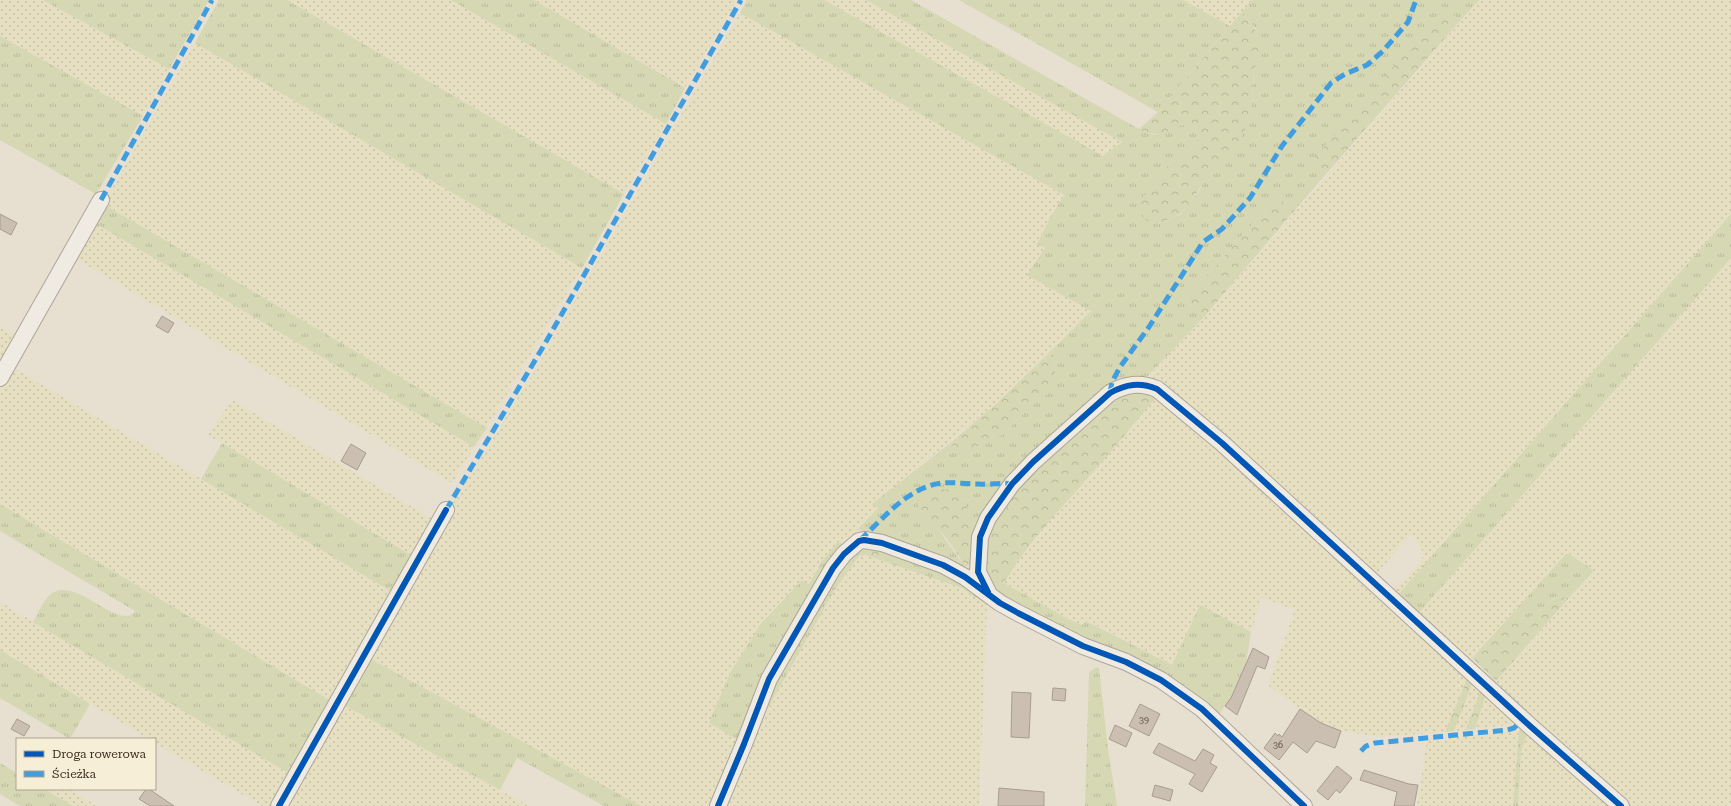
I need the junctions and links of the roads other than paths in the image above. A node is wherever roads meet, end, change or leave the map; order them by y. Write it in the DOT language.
graph roads {
  1 [pos="101,200"];
  2 [pos="0,378"];
  3 [pos="446,510"];
  4 [pos="988,592"];
  5 [pos="279,806"];
  6 [pos="718,806"];
  7 [pos="1304,806"];
  8 [pos="1621,806"];
  1 -- 2 [label="street"];
  3 -- 5 [label="street"];
  4 -- 6 [label="street"];
  4 -- 7 [label="street"];
  4 -- 8 [label="street"];
}
